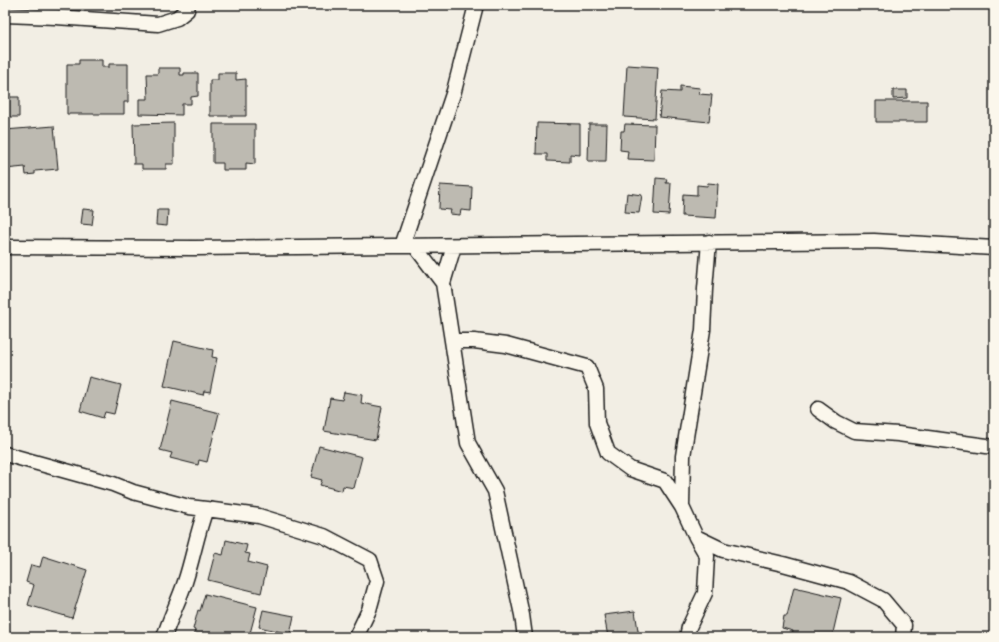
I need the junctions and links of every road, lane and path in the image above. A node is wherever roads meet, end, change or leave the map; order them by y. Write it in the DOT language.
graph roads {
  1 [pos="188,5"];
  2 [pos="476,5"];
  3 [pos="5,15"];
  4 [pos="709,242"];
  5 [pos="408,246"];
  6 [pos="454,246"];
  7 [pos="5,247"];
  8 [pos="994,248"];
  9 [pos="443,282"];
  10 [pos="452,341"];
  11 [pos="818,409"];
  12 [pos="994,447"];
  13 [pos="5,454"];
  14 [pos="682,507"];
  15 [pos="206,509"];
  16 [pos="696,537"];
  17 [pos="164,637"];
  18 [pos="356,637"];
  19 [pos="525,637"];
  20 [pos="688,637"];
  21 [pos="903,637"];
  1 -- 3 [label="street"];
  2 -- 5 [label="street"];
  4 -- 6 [label="street"];
  4 -- 8 [label="street"];
  4 -- 14 [label="street"];
  5 -- 6 [label="street"];
  5 -- 7 [label="street"];
  5 -- 9 [label="street"];
  6 -- 9 [label="street"];
  9 -- 10 [label="street"];
  10 -- 14 [label="street"];
  10 -- 19 [label="street"];
  11 -- 12 [label="street"];
  13 -- 15 [label="street"];
  14 -- 16 [label="street"];
  15 -- 17 [label="street"];
  15 -- 18 [label="street"];
  16 -- 20 [label="street"];
  16 -- 21 [label="street"];
}
